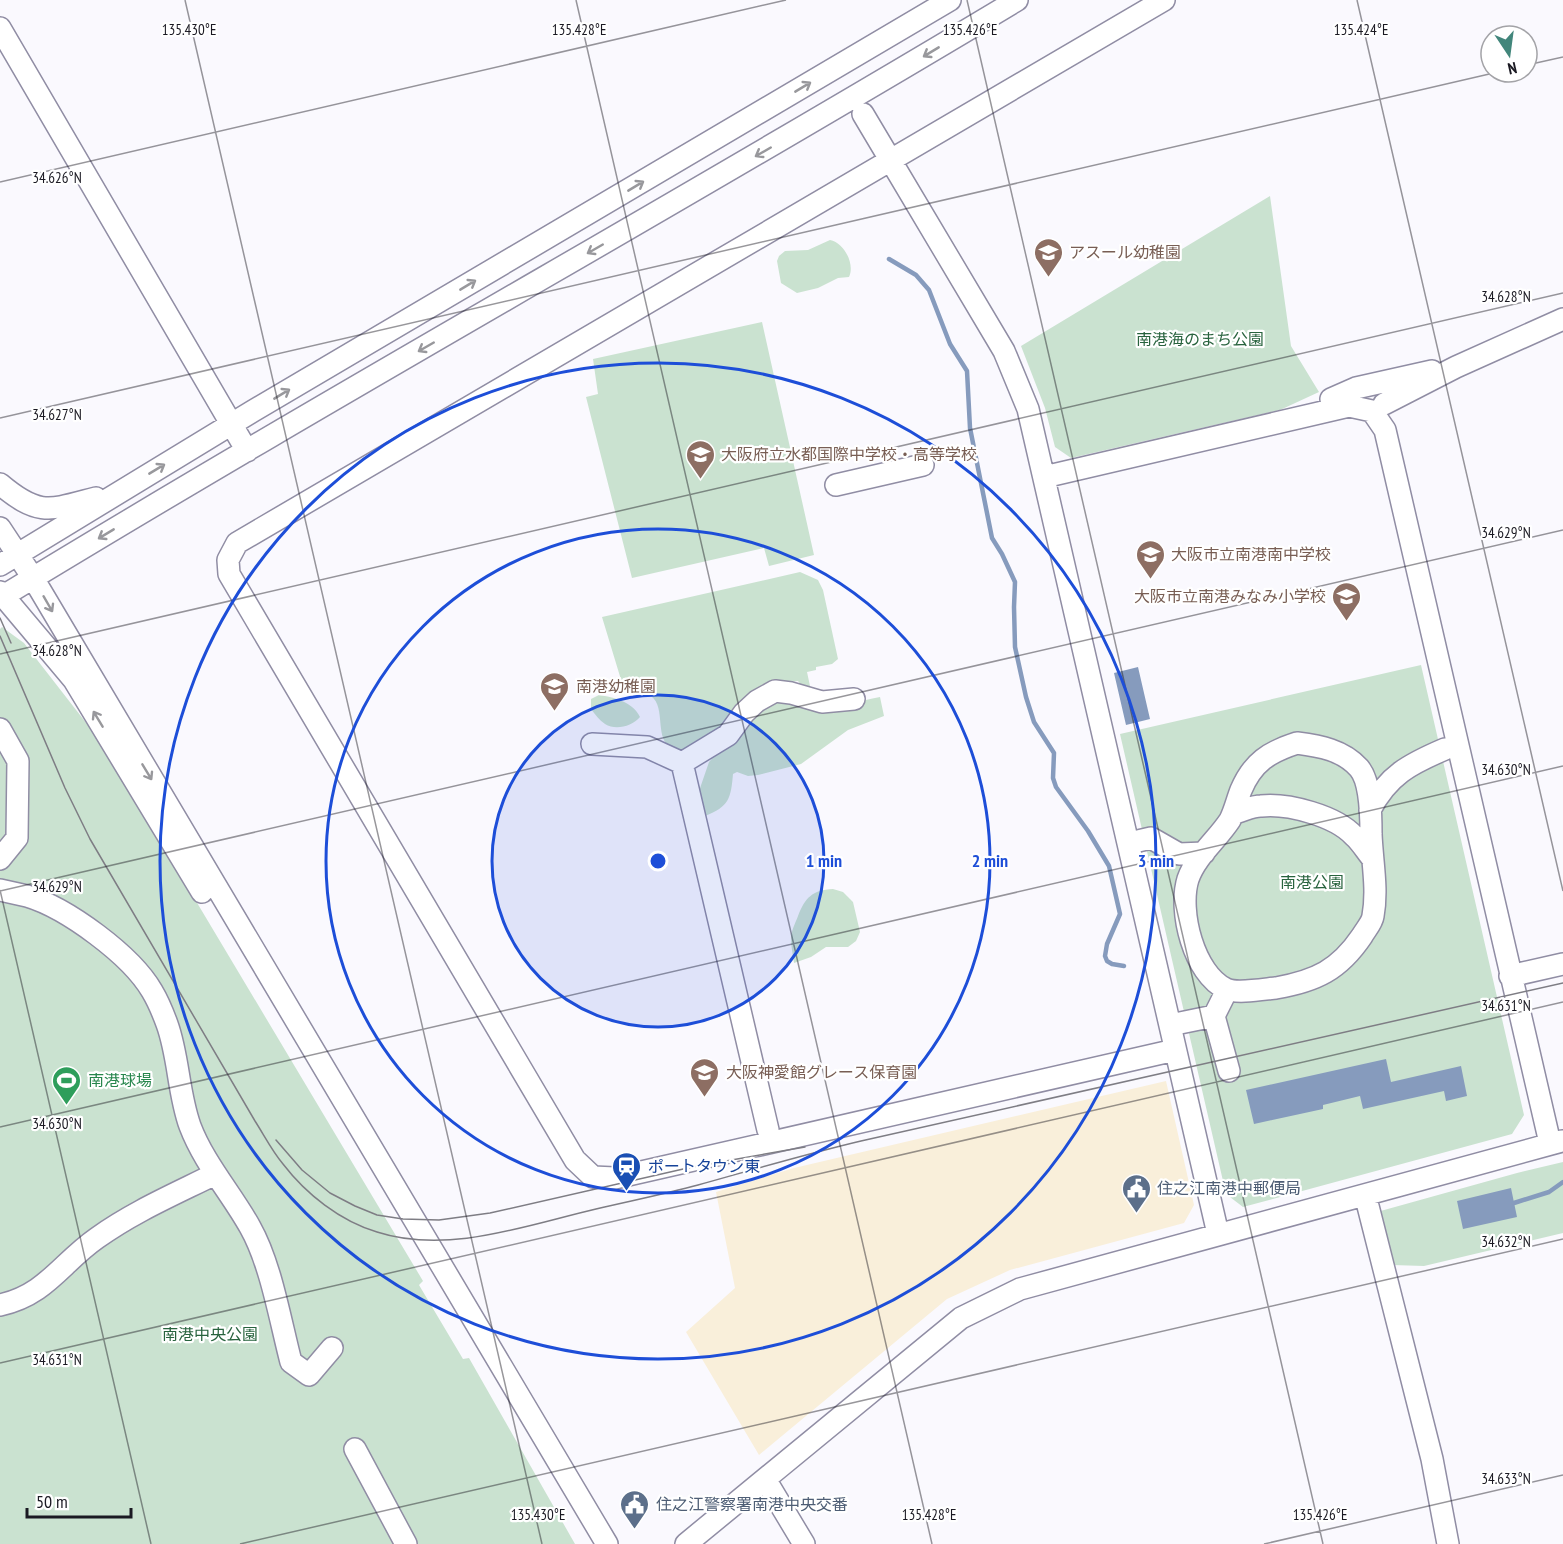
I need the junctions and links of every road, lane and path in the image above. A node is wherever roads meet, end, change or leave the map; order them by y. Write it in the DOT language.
graph roads {
  1 [pos="950,0"];
  2 [pos="1017,0"];
  3 [pos="1164,0"];
  4 [pos="0,28"];
  5 [pos="863,114"];
  6 [pos="892,161"];
  7 [pos="1563,319"];
  8 [pos="1456,367"];
  9 [pos="1331,399"];
  10 [pos="1384,404"];
  11 [pos="231,424"];
  12 [pos="247,451"];
  13 [pos="923,465"];
  14 [pos="1044,477"];
  15 [pos="0,484"];
  16 [pos="836,485"];
  17 [pos="118,492"];
  18 [pos="0,528"];
  19 [pos="9,560"];
  20 [pos="33,578"];
  21 [pos="1,596"];
  22 [pos="854,699"];
  23 [pos="0,729"];
  24 [pos="592,744"];
  25 [pos="1444,749"];
  26 [pos="682,763"];
  27 [pos="1370,810"];
  28 [pos="1234,813"];
  29 [pos="1138,841"];
  30 [pos="1204,853"];
  31 [pos="1179,854"];
  32 [pos="0,858"];
  33 [pos="1372,858"];
  34 [pos="1189,878"];
  35 [pos="0,890"];
  36 [pos="1563,964"];
  37 [pos="1510,976"];
  38 [pos="1227,990"];
  39 [pos="1214,1016"];
  40 [pos="1180,1023"];
  41 [pos="1175,1050"];
  42 [pos="1229,1071"];
  43 [pos="768,1130"];
  44 [pos="1556,1142"];
  45 [pos="215,1174"];
  46 [pos="1368,1206"];
  47 [pos="1218,1234"];
  48 [pos="0,1305"];
  49 [pos="332,1348"];
  50 [pos="355,1449"];
  51 [pos="765,1479"];
  52 [pos="406,1544"];
  53 [pos="592,1544"];
  54 [pos="607,1544"];
  55 [pos="686,1544"];
  56 [pos="804,1544"];
  57 [pos="1448,1544"];
  11 -- 1 [label="street, one-way"];
  2 -- 12 [label="street, one-way"];
  3 -- 6 [label="street"];
  4 -- 11 [label="street"];
  5 -- 6 [label="street"];
  6 -- 14 [label="street"];
  6 -- 41 [label="street"];
  7 -- 8 [label="street"];
  8 -- 9 [label="street"];
  8 -- 10 [label="street"];
  11 -- 12 [label="street"];
  17 -- 11 [label="street, one-way"];
  12 -- 20 [label="street, one-way"];
  13 -- 16 [label="street"];
  14 -- 37 [label="street"];
  14 -- 41 [label="street"];
  15 -- 17 [label="street"];
  17 -- 19 [label="street"];
  18 -- 19 [label="street"];
  19 -- 20 [label="street"];
  20 -- 21 [label="street"];
  20 -- 54 [label="street, one-way"];
  53 -- 21 [label="street, one-way"];
  22 -- 26 [label="street"];
  23 -- 32 [label="street"];
  24 -- 26 [label="street"];
  25 -- 27 [label="street"];
  26 -- 43 [label="street"];
  27 -- 28 [label="street"];
  27 -- 33 [label="street"];
  28 -- 30 [label="street"];
  28 -- 33 [label="street"];
  29 -- 31 [label="street"];
  30 -- 31 [label="street"];
  30 -- 34 [label="street"];
  31 -- 34 [label="street"];
  33 -- 38 [label="street"];
  34 -- 38 [label="street"];
  35 -- 45 [label="street"];
  36 -- 37 [label="street"];
  37 -- 44 [label="street"];
  38 -- 39 [label="street"];
  39 -- 40 [label="street"];
  39 -- 42 [label="street"];
  41 -- 47 [label="street"];
  44 -- 47 [label="street"];
  45 -- 48 [label="street"];
  45 -- 49 [label="street"];
  46 -- 57 [label="street"];
  47 -- 51 [label="street"];
  50 -- 52 [label="street"];
  51 -- 55 [label="street"];
  51 -- 56 [label="street"];
}
